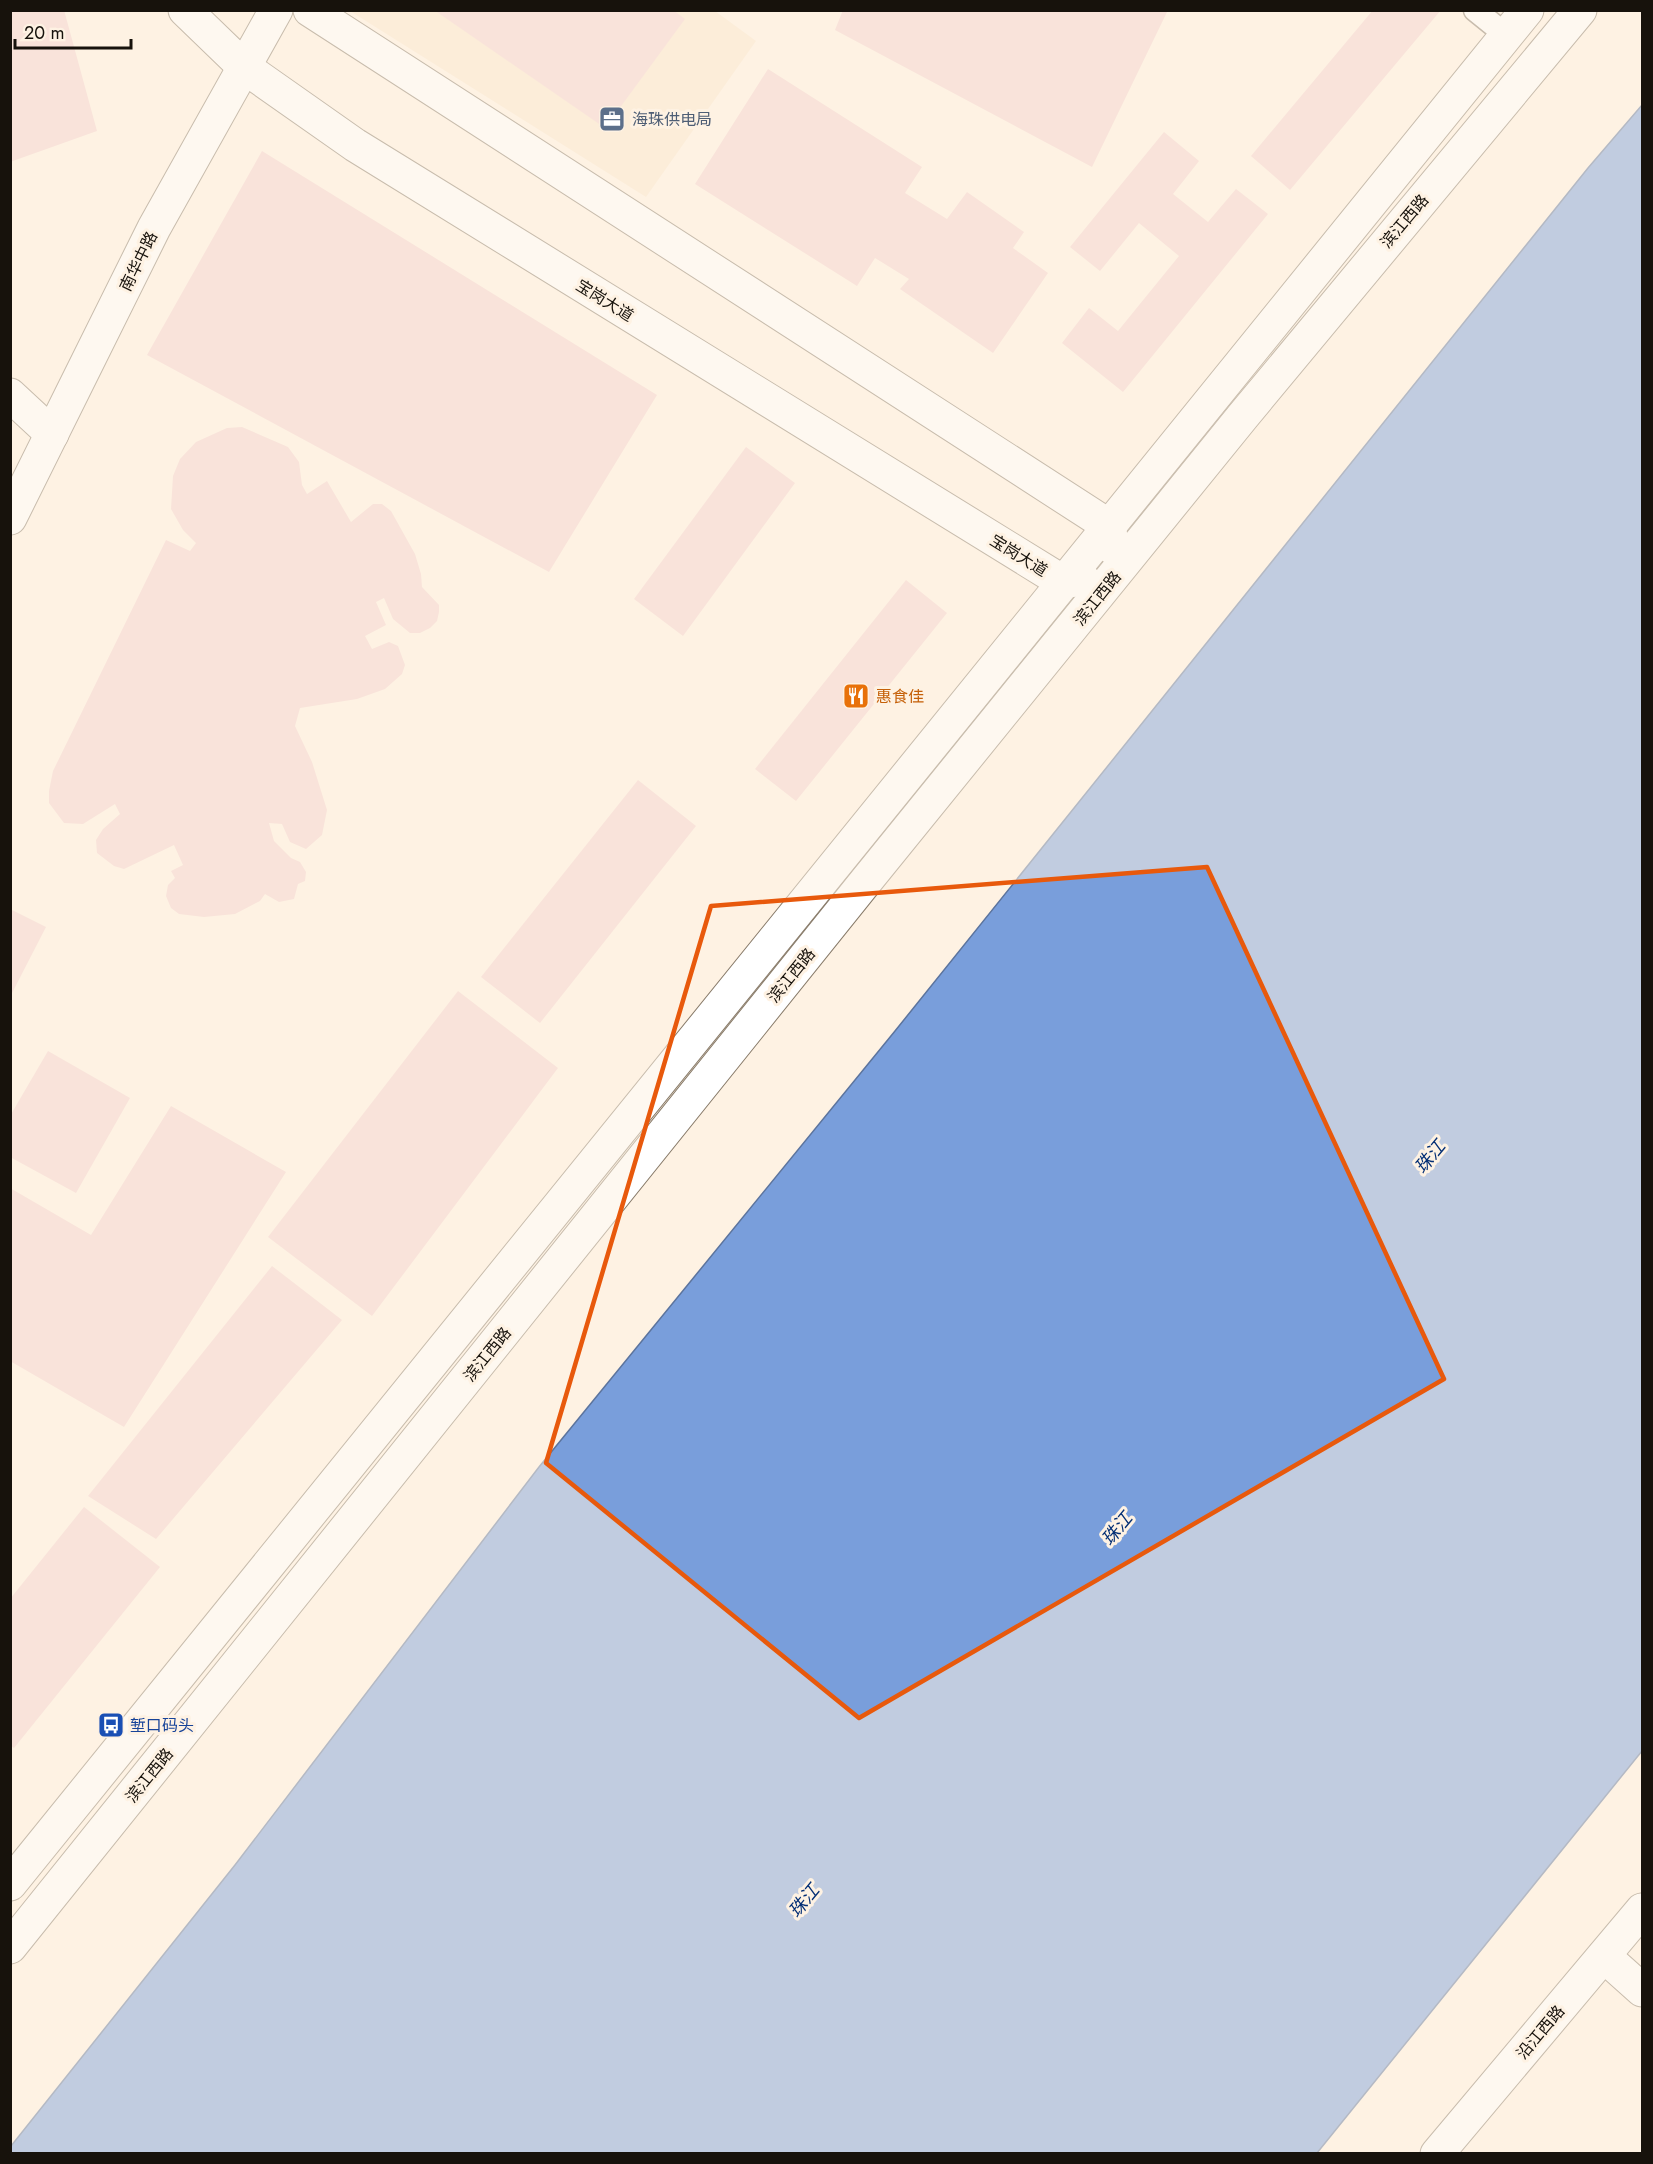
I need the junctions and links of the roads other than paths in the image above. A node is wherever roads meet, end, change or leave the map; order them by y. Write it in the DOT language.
graph roads {
  1 [pos="185,10"];
  2 [pos="276,10"];
  3 [pos="310,10"];
  4 [pos="1475,10"];
  5 [pos="1527,10"];
  6 [pos="1580,10"];
  7 [pos="1506,35"];
  8 [pos="244,67"];
  9 [pos="10,395"];
  10 [pos="52,434"];
  11 [pos="10,518"];
  12 [pos="1109,526"];
  13 [pos="1118,573"];
  14 [pos="1063,582"];
  15 [pos="10,1884"];
  16 [pos="1642,1910"];
  17 [pos="10,1947"];
  18 [pos="1604,1956"];
  19 [pos="1642,1990"];
  20 [pos="1437,2154"];
  1 -- 8 [label="main road, 宝岗大道"];
  2 -- 8 [label="main road, 南华中路"];
  3 -- 12 [label="main road"];
  4 -- 7 [label="lane"];
  5 -- 7 [label="main road"];
  6 -- 13 [label="main road, 滨江西路"];
  7 -- 12 [label="main road"];
  8 -- 10 [label="main road, 南华中路"];
  8 -- 14 [label="main road, 宝岗大道"];
  9 -- 10 [label="main road"];
  10 -- 11 [label="main road, 南华中路"];
  12 -- 13 [label="main road"];
  12 -- 14 [label="main road"];
  13 -- 14 [label="main road, 宝岗大道"];
  13 -- 17 [label="main road, 滨江西路"];
  14 -- 15 [label="main road"];
  16 -- 18 [label="main road, 沿江西路"];
  18 -- 19 [label="main road"];
  18 -- 20 [label="main road, 沿江西路"];
}
